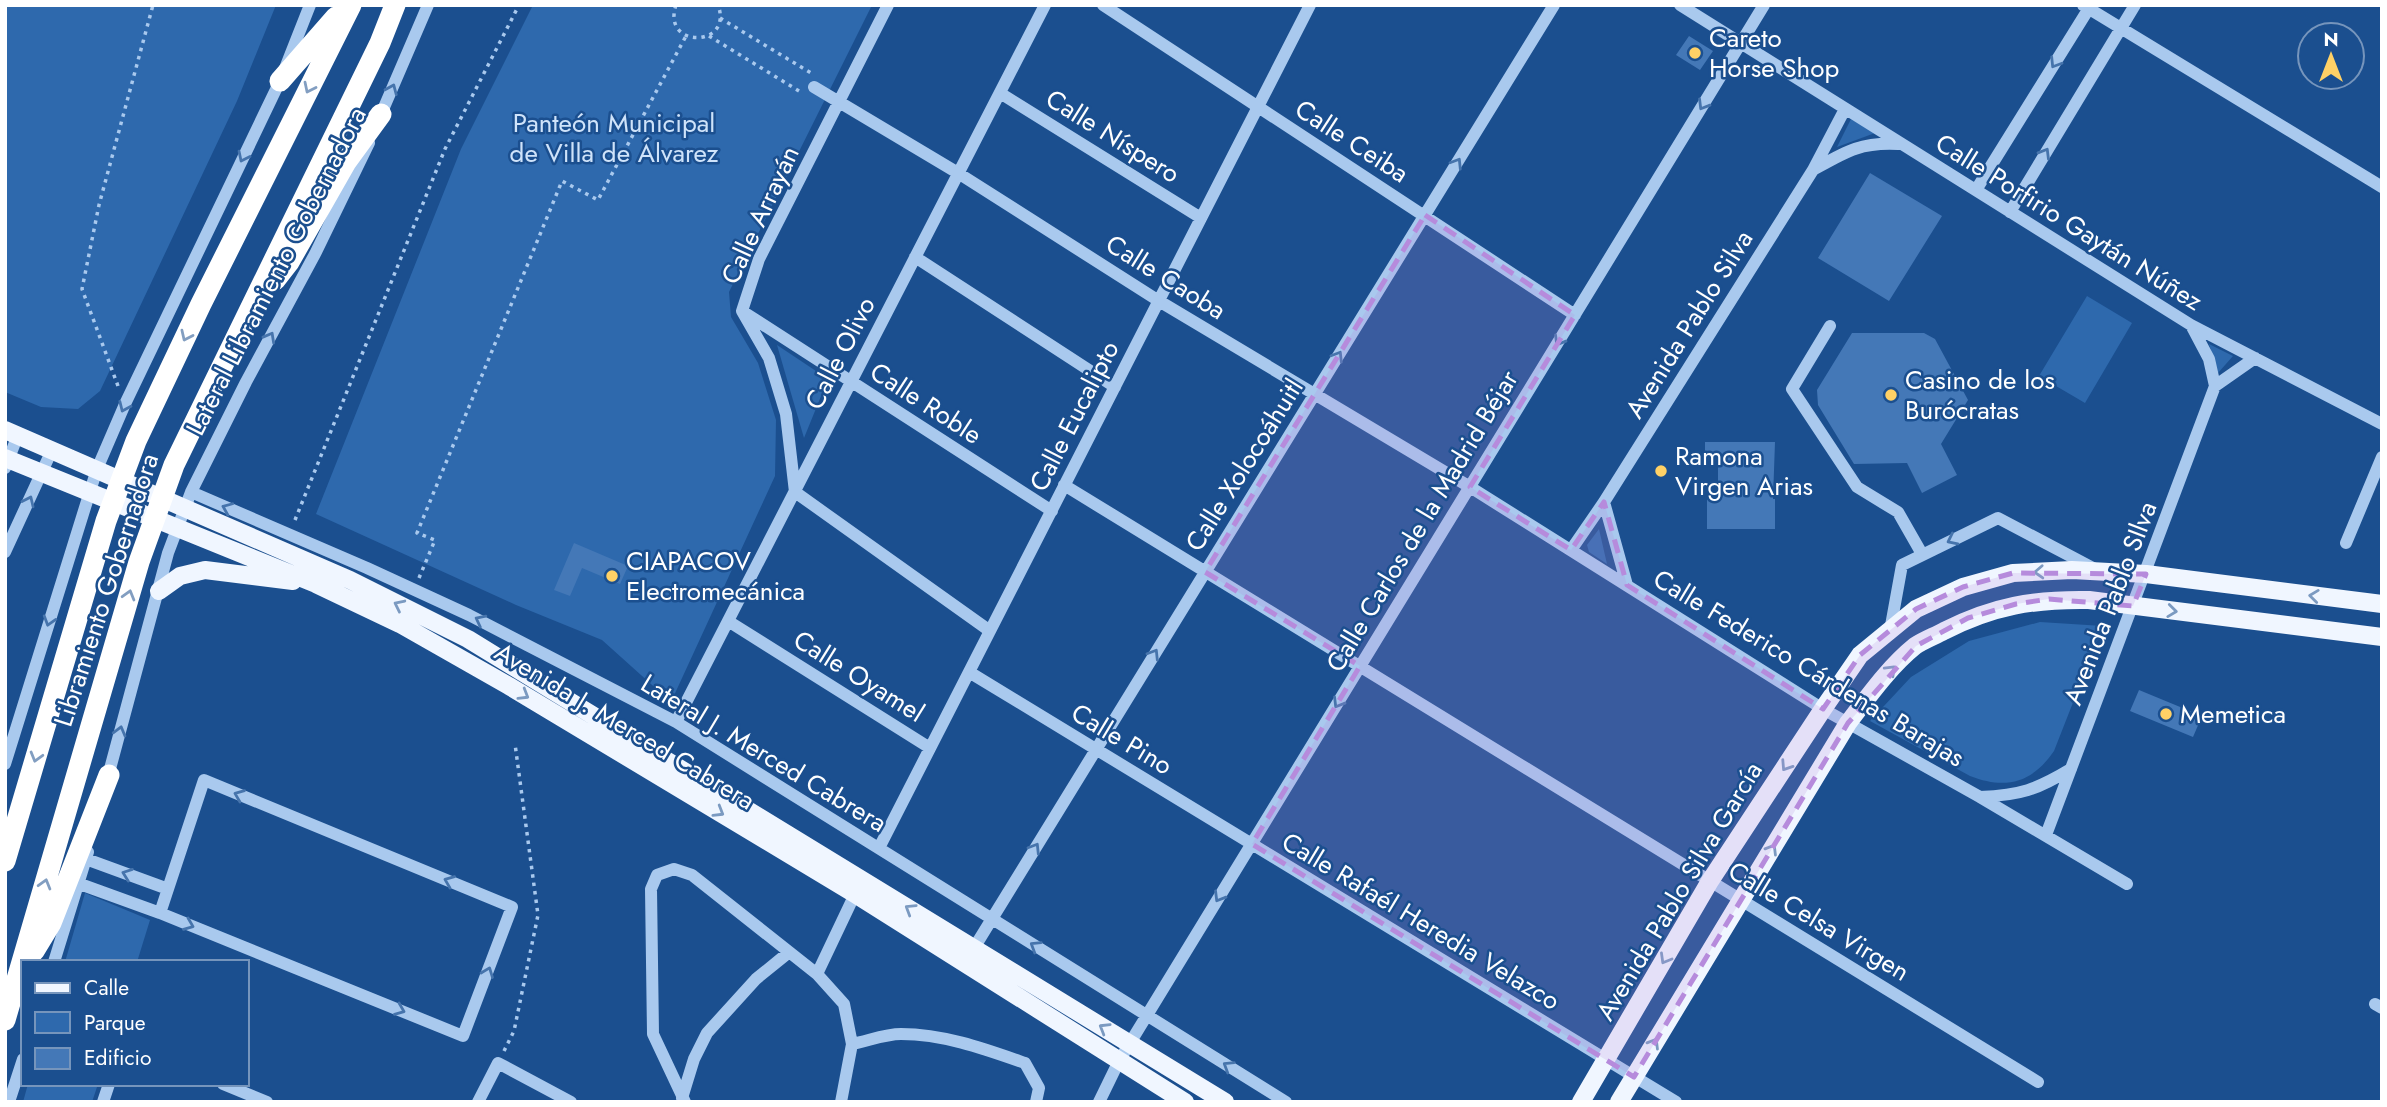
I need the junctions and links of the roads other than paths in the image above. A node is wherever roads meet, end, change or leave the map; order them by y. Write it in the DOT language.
graph roads {
  1 [pos="310,5"];
  2 [pos="349,5"];
  3 [pos="395,5"];
  4 [pos="428,5"];
  5 [pos="888,5"];
  6 [pos="1045,5"];
  7 [pos="1103,5"];
  8 [pos="1310,5"];
  9 [pos="1554,5"];
  10 [pos="1680,5"];
  11 [pos="1764,5"];
  12 [pos="2135,5"];
  13 [pos="2087,6"];
  14 [pos="2121,28"];
  15 [pos="1741,43"];
  16 [pos="280,81"];
  17 [pos="814,87"];
  18 [pos="1000,93"];
  19 [pos="839,102"];
  20 [pos="1258,107"];
  21 [pos="1845,108"];
  22 [pos="381,114"];
  23 [pos="1901,144"];
  24 [pos="1813,170"];
  25 [pos="958,173"];
  26 [pos="2382,187"];
  27 [pos="1976,190"];
  28 [pos="2010,212"];
  29 [pos="1425,215"];
  30 [pos="1201,219"];
  31 [pos="915,257"];
  32 [pos="1159,301"];
  33 [pos="252,309"];
  34 [pos="742,311"];
  35 [pos="1575,315"];
  36 [pos="2191,325"];
  37 [pos="1830,326"];
  38 [pos="2255,358"];
  39 [pos="851,382"];
  40 [pos="2215,386"];
  41 [pos="1115,387"];
  42 [pos="1315,393"];
  43 [pos="2382,424"];
  44 [pos="12,432"];
  45 [pos="52,450"];
  46 [pos="2382,457"];
  47 [pos="6,462"];
  48 [pos="97,469"];
  49 [pos="43,472"];
  50 [pos="121,480"];
  51 [pos="1065,485"];
  52 [pos="1470,487"];
  53 [pos="89,491"];
  54 [pos="794,492"];
  55 [pos="161,497"];
  56 [pos="188,500"];
  57 [pos="113,501"];
  58 [pos="1604,502"];
  59 [pos="1052,511"];
  60 [pos="153,517"];
  61 [pos="255,520"];
  62 [pos="177,528"];
  63 [pos="2346,543"];
  64 [pos="1571,550"];
  65 [pos="5,552"];
  66 [pos="286,552"];
  67 [pos="1922,554"];
  68 [pos="310,562"];
  69 [pos="367,568"];
  70 [pos="1205,572"];
  71 [pos="2099,572"];
  72 [pos="2146,574"];
  73 [pos="316,584"];
  74 [pos="1627,585"];
  75 [pos="159,591"];
  76 [pos="2382,604"];
  77 [pos="2133,606"];
  78 [pos="728,621"];
  79 [pos="990,631"];
  80 [pos="1890,631"];
  81 [pos="2382,637"];
  82 [pos="1360,666"];
  83 [pos="969,672"];
  84 [pos="1823,709"];
  85 [pos="676,722"];
  86 [pos="1848,723"];
  87 [pos="930,747"];
  88 [pos="1096,750"];
  89 [pos="5,764"];
  90 [pos="2071,769"];
  91 [pos="109,775"];
  92 [pos="1980,797"];
  93 [pos="2046,835"];
  94 [pos="1252,844"];
  95 [pos="879,848"];
  96 [pos="86,859"];
  97 [pos="5,861"];
  98 [pos="1710,881"];
  99 [pos="80,884"];
  100 [pos="2127,884"];
  101 [pos="168,889"];
  102 [pos="855,894"];
  103 [pos="1741,900"];
  104 [pos="160,913"];
  105 [pos="991,920"];
  106 [pos="974,948"];
  107 [pos="788,953"];
  108 [pos="26,960"];
  109 [pos="28,960"];
  110 [pos="55,960"];
  111 [pos="817,974"];
  112 [pos="21,975"];
  113 [pos="1147,1016"];
  114 [pos="5,1020"];
  115 [pos="1130,1043"];
  116 [pos="852,1044"];
  117 [pos="1607,1060"];
  118 [pos="1119,1061"];
  119 [pos="21,1065"];
  120 [pos="1634,1077"];
  121 [pos="2038,1082"];
  122 [pos="228,1086"];
  123 [pos="683,1100"];
  124 [pos="9,1102"];
  125 [pos="267,1102"];
  126 [pos="478,1102"];
  127 [pos="571,1102"];
  128 [pos="841,1102"];
  129 [pos="1036,1102"];
  130 [pos="1099,1102"];
  131 [pos="1185,1102"];
  132 [pos="1226,1102"];
  133 [pos="1286,1102"];
  134 [pos="1581,1102"];
  135 [pos="1619,1102"];
  136 [pos="1676,1102"];
  1 -- 16 [label="street"];
  2 -- 16 [label="highway"];
  2 -- 50 [label="highway, Libramiento Gobernadora, one-way"];
  3 -- 33 [label="highway, Libramiento Gobernadora"];
  22 -- 4 [label="street, Lateral Libramiento Gobernadora, one-way"];
  5 -- 19 [label="street, Calle Arrayán"];
  6 -- 18 [label="street, Calle Olivo"];
  7 -- 20 [label="street, Calle Ceiba"];
  8 -- 20 [label="street, Calle Eucalipto"];
  29 -- 9 [label="street, Calle Xolocoáhuitl, one-way"];
  10 -- 15 [label="street, Calle Porfirio Gaytán Núñez"];
  11 -- 15 [label="street, Calle Carlos de la Madrid Béjar"];
  12 -- 14 [label="street"];
  13 -- 14 [label="street"];
  13 -- 27 [label="street, one-way"];
  14 -- 26 [label="street"];
  28 -- 14 [label="street, one-way"];
  15 -- 21 [label="street, Calle Porfirio Gaytán Núñez"];
  15 -- 35 [label="street, Calle Carlos de la Madrid Béjar, one-way"];
  16 -- 48 [label="street, one-way"];
  17 -- 19 [label="street, Calle Caoba"];
  18 -- 25 [label="street, Calle Olivo"];
  18 -- 30 [label="street, Calle Níspero"];
  19 -- 25 [label="street, Calle Caoba"];
  19 -- 34 [label="street, Calle Arrayán"];
  20 -- 29 [label="street, Calle Ceiba"];
  20 -- 30 [label="street, Calle Eucalipto"];
  21 -- 23 [label="street, Calle Porfirio Gaytán Núñez"];
  21 -- 24 [label="street, Avenida Pablo Silva"];
  22 -- 33 [label="highway"];
  56 -- 22 [label="street, Lateral Libramiento Gobernadora, one-way"];
  23 -- 24 [label="street, Avenida Pablo Silva"];
  23 -- 27 [label="street, Calle Porfirio Gaytán Núñez"];
  24 -- 58 [label="street, Avenida Pablo Silva"];
  25 -- 31 [label="street, Calle Olivo"];
  25 -- 32 [label="street, Calle Caoba"];
  27 -- 28 [label="street, Calle Porfirio Gaytán Núñez"];
  28 -- 36 [label="street, Calle Porfirio Gaytán Núñez"];
  29 -- 35 [label="street, Calle Ceiba"];
  42 -- 29 [label="street, Calle Xolocoáhuitl, one-way"];
  30 -- 32 [label="street, Calle Eucalipto"];
  31 -- 39 [label="street, Calle Olivo"];
  31 -- 41 [label="street"];
  32 -- 41 [label="street, Calle Eucalipto"];
  32 -- 42 [label="street, Calle Caoba"];
  33 -- 55 [label="highway, Libramiento Gobernadora"];
  34 -- 39 [label="street, Calle Roble"];
  34 -- 54 [label="street, Calle Arrayán"];
  35 -- 52 [label="street, Calle Carlos de la Madrid Béjar, one-way"];
  36 -- 38 [label="street, Calle Porfirio Gaytán Núñez"];
  36 -- 40 [label="street"];
  37 -- 67 [label="street"];
  38 -- 40 [label="street"];
  38 -- 43 [label="street, Calle Porfirio Gaytán Núñez"];
  39 -- 54 [label="street, Calle Olivo"];
  39 -- 59 [label="street, Calle Roble"];
  40 -- 72 [label="street, Avenida Pablo SIlva"];
  41 -- 51 [label="street, Calle Eucalipto"];
  42 -- 52 [label="street, Calle Caoba"];
  42 -- 70 [label="street, Calle Xolocoáhuitl"];
  44 -- 45 [label="main road"];
  44 -- 47 [label="street"];
  45 -- 48 [label="main road"];
  45 -- 49 [label="street"];
  46 -- 63 [label="street"];
  47 -- 49 [label="main road, Avenida J. Merced Cabrera"];
  48 -- 50 [label="main road"];
  48 -- 53 [label="street"];
  49 -- 53 [label="main road, Avenida J. Merced Cabrera"];
  65 -- 49 [label="street, one-way"];
  50 -- 55 [label="main road, Avenida J. Merced Cabrera"];
  50 -- 57 [label="highway, Libramiento Gobernadora"];
  51 -- 59 [label="street, Calle Eucalipto"];
  51 -- 70 [label="street"];
  52 -- 64 [label="street, Calle Federico Cárdenas Barajas"];
  52 -- 82 [label="street, Calle Carlos de la Madrid Béjar"];
  53 -- 57 [label="main road, Avenida J. Merced Cabrera"];
  53 -- 89 [label="street, one-way"];
  54 -- 78 [label="street, Calle Olivo"];
  54 -- 79 [label="street"];
  55 -- 56 [label="main road, Avenida J. Merced Cabrera"];
  55 -- 60 [label="highway, Libramiento Gobernadora"];
  61 -- 56 [label="street, Lateral J. Merced Cabrera, one-way"];
  56 -- 62 [label="street, Lateral Libramiento Gobernadora"];
  56 -- 66 [label="main road, Avenida J. Merced Cabrera"];
  57 -- 60 [label="main road, Avenida J. Merced Cabrera"];
  57 -- 97 [label="highway, Libramiento Gobernadora, one-way"];
  58 -- 64 [label="street, Avenida Pablo Silva"];
  58 -- 74 [label="street"];
  59 -- 79 [label="street, Calle Eucalipto"];
  60 -- 62 [label="main road, Avenida J. Merced Cabrera"];
  108 -- 60 [label="highway, Libramiento Gobernadora, one-way"];
  61 -- 66 [label="street"];
  61 -- 69 [label="street, Lateral J. Merced Cabrera"];
  62 -- 73 [label="main road, Avenida J. Merced Cabrera"];
  62 -- 75 [label="street, Lateral Libramiento Gobernadora"];
  64 -- 74 [label="street, Calle Federico Cárdenas Barajas"];
  66 -- 68 [label="main road, Avenida J. Merced Cabrera"];
  71 -- 67 [label="street, one-way"];
  67 -- 80 [label="street"];
  68 -- 69 [label="street"];
  106 -- 68 [label="main road, Avenida J. Merced Cabrera, one-way"];
  85 -- 69 [label="street, Lateral J. Merced Cabrera, one-way"];
  70 -- 82 [label="street"];
  88 -- 70 [label="street, Calle Xolocoáhuitl, one-way"];
  71 -- 72 [label="main road, Avenida Pablo Silva García"];
  71 -- 80 [label="main road, Avenida Pablo Silva García, one-way"];
  76 -- 72 [label="main road, Avenida Pablo Silva García, one-way"];
  72 -- 77 [label="street, Avenida Pablo SIlva"];
  73 -- 75 [label="main road"];
  73 -- 102 [label="main road, Avenida J. Merced Cabrera, one-way"];
  74 -- 84 [label="street, Calle Federico Cárdenas Barajas"];
  91 -- 75 [label="street, Lateral Libramiento Gobernadora, one-way"];
  77 -- 81 [label="main road, one-way"];
  86 -- 77 [label="main road, one-way"];
  77 -- 90 [label="street, Avenida Pablo SIlva"];
  78 -- 85 [label="street, Calle Olivo"];
  78 -- 87 [label="street, Calle Oyamel"];
  79 -- 83 [label="street, Calle Eucalipto"];
  80 -- 84 [label="main road, Avenida Pablo Silva García"];
  82 -- 94 [label="street, Calle Carlos de la Madrid Béjar, one-way"];
  82 -- 98 [label="street, Calle Celsa Virgen"];
  83 -- 87 [label="street, Calle Eucalipto"];
  83 -- 88 [label="street, Calle Pino"];
  84 -- 86 [label="street, Calle Federico Cárdenas Barajas"];
  84 -- 98 [label="main road, Avenida Pablo Silva García, one-way"];
  85 -- 95 [label="street, Lateral J. Merced Cabrera"];
  86 -- 92 [label="street, Calle Federico Cárdenas Barajas"];
  103 -- 86 [label="main road, one-way"];
  87 -- 95 [label="street, Calle Eucalipto"];
  88 -- 94 [label="street, Calle Pino"];
  105 -- 88 [label="street, Calle Xolocoáhuitl, one-way"];
  90 -- 92 [label="street"];
  90 -- 93 [label="street, Avenida Pablo SIlva"];
  91 -- 96 [label="street, Lateral Libramiento Gobernadora"];
  91 -- 109 [label="highway"];
  92 -- 93 [label="street, Calle Federico Cárdenas Barajas"];
  93 -- 100 [label="street, Calle Federico Cárdenas Barajas"];
  94 -- 113 [label="street, Calle Carlos de la Madrid Béjar, one-way"];
  94 -- 117 [label="street, Calle Rafaél Heredia Velazco"];
  95 -- 105 [label="street, Lateral J. Merced Cabrera"];
  96 -- 99 [label="street, Lateral Libramiento Gobernadora"];
  101 -- 96 [label="street, one-way"];
  98 -- 103 [label="street, Calle Celsa Virgen"];
  98 -- 117 [label="main road, Avenida Pablo Silva García, one-way"];
  99 -- 104 [label="street"];
  99 -- 110 [label="street, Lateral Libramiento Gobernadora"];
  101 -- 104 [label="street"];
  104 -- 101 [label="street, one-way"];
  102 -- 111 [label="street"];
  102 -- 118 [label="main road, Avenida J. Merced Cabrera"];
  120 -- 103 [label="main road, one-way"];
  103 -- 121 [label="street, Calle Celsa Virgen"];
  105 -- 106 [label="street, Calle Xolocoáhuitl"];
  113 -- 105 [label="street, Lateral J. Merced Cabrera, one-way"];
  115 -- 106 [label="main road, Avenida J. Merced Cabrera, one-way"];
  107 -- 111 [label="street"];
  107 -- 123 [label="street"];
  107 -- 123 [label="street"];
  111 -- 116 [label="street"];
  112 -- 114 [label="highway, Libramiento Gobernadora"];
  113 -- 115 [label="street, Calle Carlos de la Madrid Béjar"];
  133 -- 113 [label="street, Lateral J. Merced Cabrera, one-way"];
  115 -- 118 [label="street, Calle Carlos de la Madrid Béjar"];
  115 -- 132 [label="main road, Avenida J. Merced Cabrera"];
  116 -- 128 [label="street"];
  116 -- 129 [label="street"];
  117 -- 120 [label="street, Calle Rafaél Heredia Velazco"];
  117 -- 134 [label="main road, Avenida Pablo Silva García"];
  118 -- 130 [label="street, Calle Carlos de la Madrid Béjar"];
  118 -- 131 [label="main road, Avenida J. Merced Cabrera"];
  119 -- 124 [label="street"];
  120 -- 135 [label="main road"];
  120 -- 136 [label="street, Calle Rafaél Heredia Velazco"];
  122 -- 125 [label="street"];
  126 -- 127 [label="street"];
}
